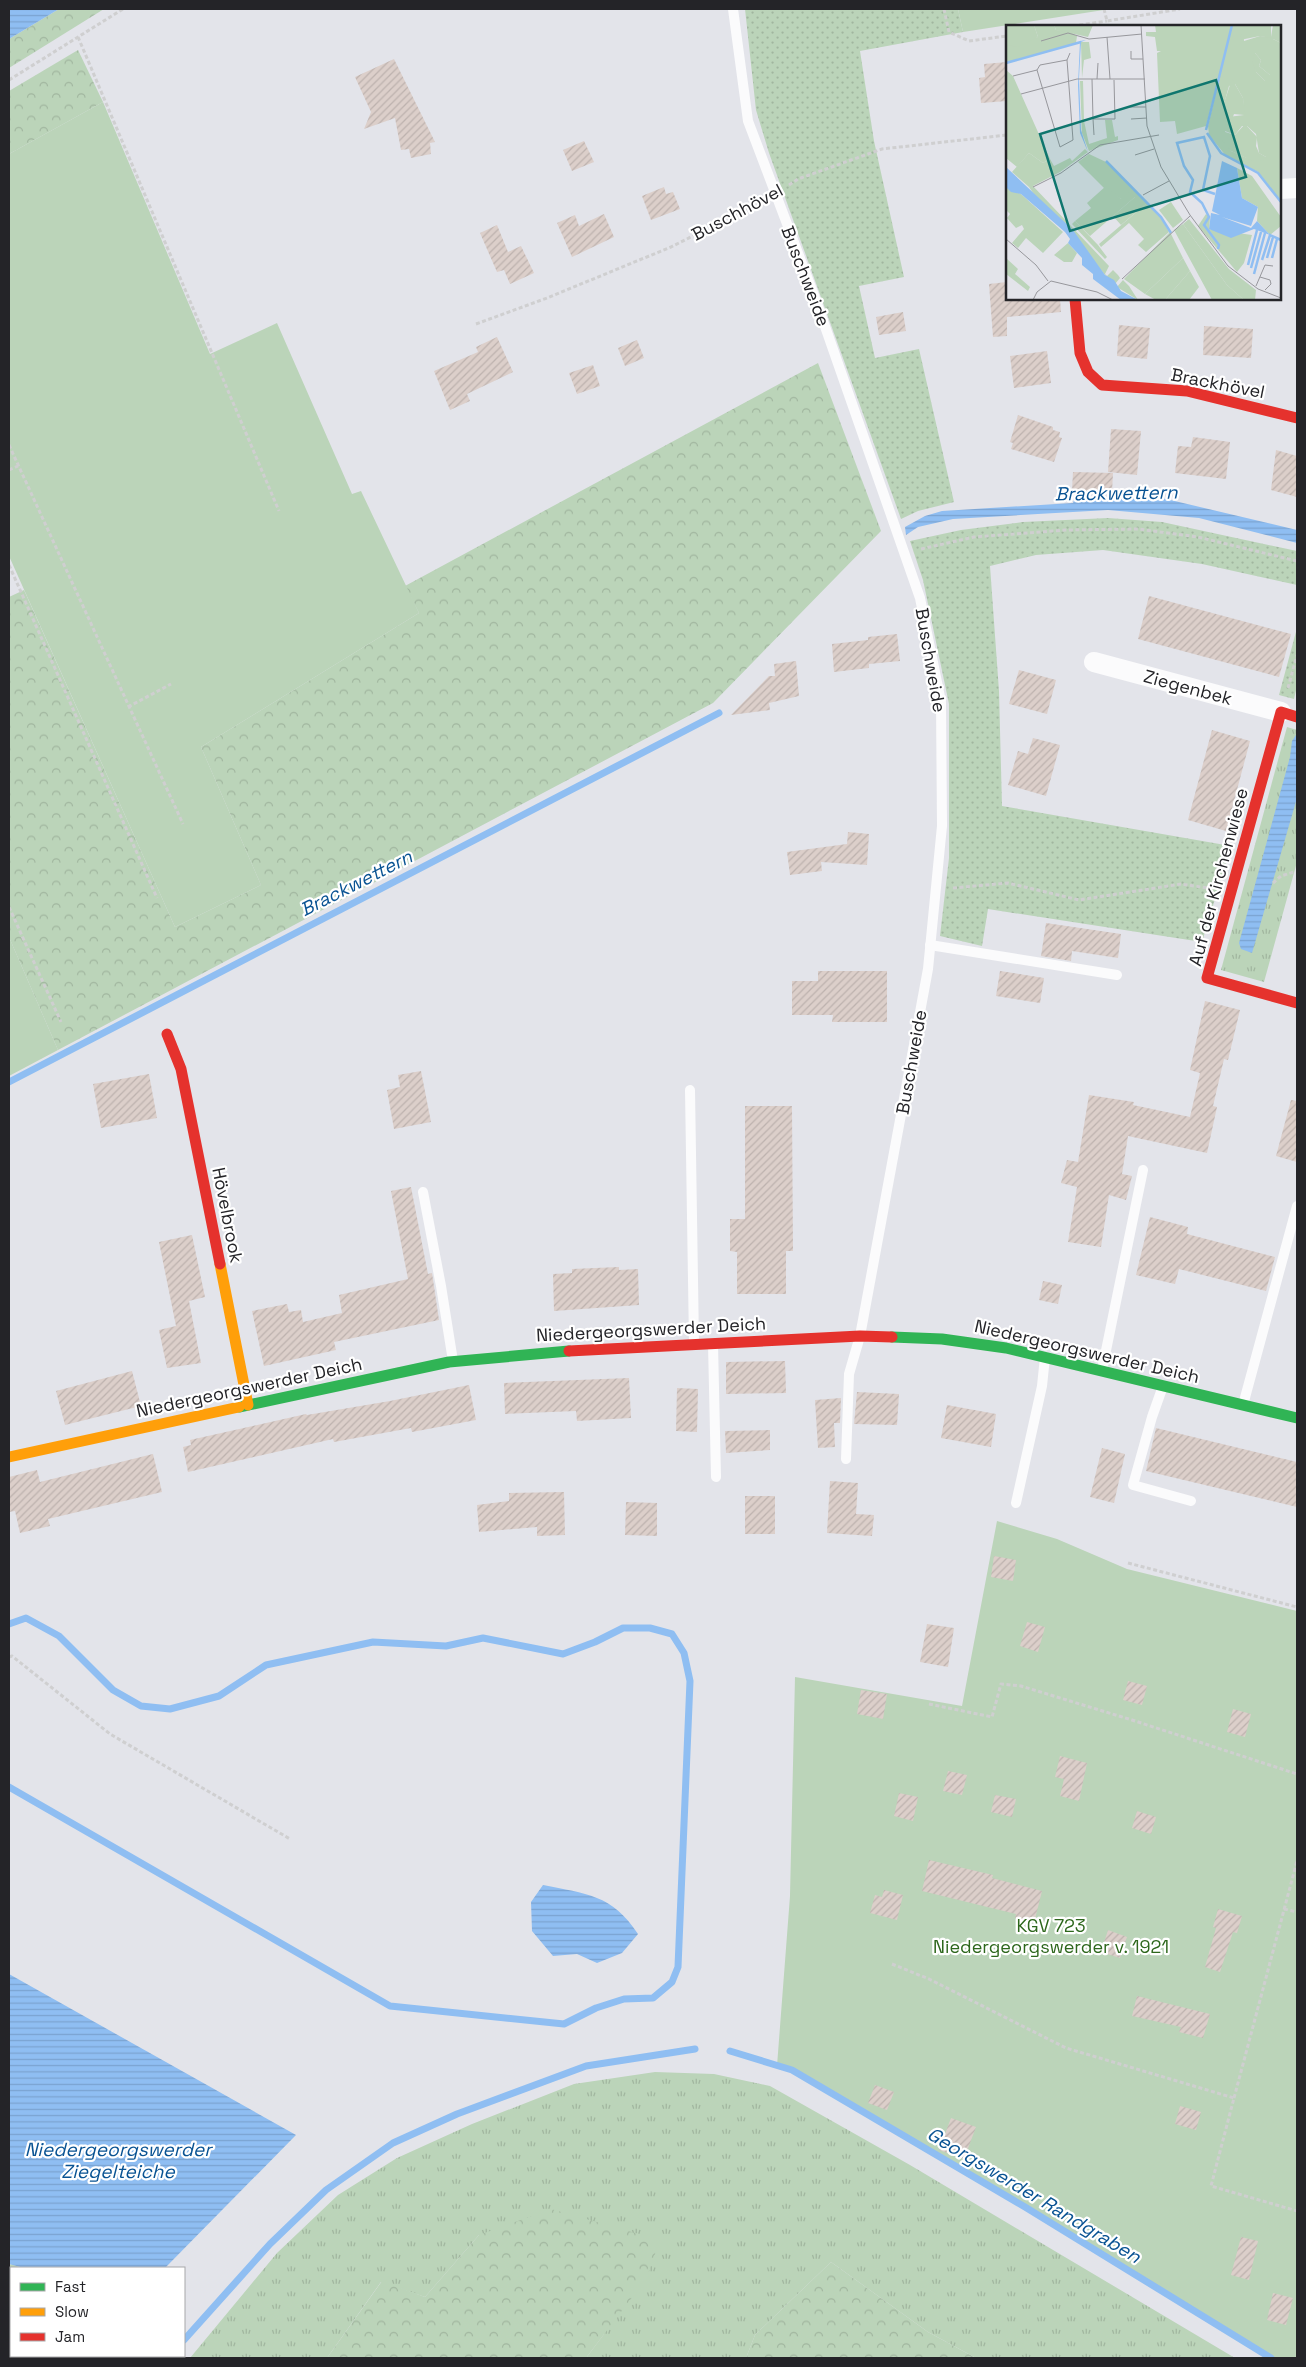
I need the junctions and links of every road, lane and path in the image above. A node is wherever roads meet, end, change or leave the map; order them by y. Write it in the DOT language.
graph roads {
  1 [pos="123,9"];
  2 [pos="733,9"];
  3 [pos="944,9"];
  4 [pos="1104,9"];
  5 [pos="1180,9"];
  6 [pos="1107,20"];
  7 [pos="1079,25"];
  8 [pos="1006,36"];
  9 [pos="78,37"];
  10 [pos="9,80"];
  11 [pos="1006,135"];
  12 [pos="1297,188"];
  13 [pos="1281,190"];
  14 [pos="774,195"];
  15 [pos="1075,300"];
  16 [pos="476,324"];
  17 [pos="1297,418"];
  18 [pos="9,445"];
  19 [pos="18,466"];
  20 [pos="9,470"];
  21 [pos="279,510"];
  22 [pos="905,553"];
  23 [pos="1297,561"];
  24 [pos="9,565"];
  25 [pos="1297,654"];
  26 [pos="1094,662"];
  27 [pos="171,684"];
  28 [pos="128,707"];
  29 [pos="1289,714"];
  30 [pos="183,824"];
  31 [pos="1294,872"];
  32 [pos="1273,883"];
  33 [pos="935,890"];
  34 [pos="1230,894"];
  35 [pos="158,898"];
  36 [pos="9,907"];
  37 [pos="930,945"];
  38 [pos="1117,975"];
  39 [pos="1297,1003"];
  40 [pos="61,1022"];
  41 [pos="167,1034"];
  42 [pos="690,1090"];
  43 [pos="1143,1170"];
  44 [pos="423,1192"];
  45 [pos="1297,1206"];
  46 [pos="860,1336"];
  47 [pos="713,1343"];
  48 [pos="694,1344"];
  49 [pos="1045,1357"];
  50 [pos="453,1362"];
  51 [pos="1102,1371"];
  52 [pos="1163,1385"];
  53 [pos="248,1405"];
  54 [pos="1243,1405"];
  55 [pos="1297,1418"];
  56 [pos="9,1457"];
  57 [pos="846,1459"];
  58 [pos="716,1477"];
  59 [pos="1191,1502"];
  60 [pos="1016,1504"];
  61 [pos="1128,1563"];
  62 [pos="1297,1607"];
  63 [pos="9,1657"];
  64 [pos="929,1704"];
  65 [pos="1297,1774"];
  66 [pos="290,1839"];
  67 [pos="1297,1861"];
  68 [pos="1284,1909"];
  69 [pos="1297,1912"];
  70 [pos="892,1964"];
  71 [pos="1234,2098"];
  72 [pos="1297,2211"];
  1 -- 9 [label="path"];
  2 -- 14 [label="lane, Buschweide"];
  3 -- 8 [label="path"];
  4 -- 6 [label="path"];
  5 -- 6 [label="path"];
  6 -- 7 [label="path"];
  9 -- 10 [label="path"];
  9 -- 21 [label="path"];
  11 -- 14 [label="path, Buschhövel"];
  12 -- 13 [label="street"];
  14 -- 16 [label="path, Buschhövel"];
  14 -- 22 [label="lane, Buschweide"];
  15 -- 17 [label="street, Brackhövel"];
  18 -- 19 [label="path"];
  19 -- 20 [label="path"];
  19 -- 28 [label="path"];
  22 -- 23 [label="path"];
  22 -- 33 [label="lane, Buschweide"];
  24 -- 35 [label="path"];
  25 -- 29 [label="path"];
  26 -- 29 [label="street, Ziegenbek"];
  27 -- 28 [label="path"];
  28 -- 30 [label="path"];
  29 -- 34 [label="street, Auf der Kirchenwiese"];
  31 -- 32 [label="path"];
  33 -- 34 [label="path"];
  33 -- 37 [label="lane, Buschweide"];
  34 -- 39 [label="street, Auf der Kirchenwiese"];
  36 -- 40 [label="path"];
  37 -- 38 [label="lane"];
  37 -- 46 [label="lane, Buschweide"];
  41 -- 53 [label="street, Hövelbrook"];
  42 -- 48 [label="lane"];
  43 -- 51 [label="lane"];
  44 -- 50 [label="lane"];
  45 -- 54 [label="lane"];
  46 -- 47 [label="street, Niedergeorgswerder Deich"];
  46 -- 49 [label="street, Niedergeorgswerder Deich"];
  46 -- 57 [label="lane, Buschweide"];
  47 -- 48 [label="street, Niedergeorgswerder Deich"];
  47 -- 58 [label="lane"];
  48 -- 50 [label="street, Niedergeorgswerder Deich"];
  49 -- 51 [label="street, Niedergeorgswerder Deich"];
  49 -- 60 [label="lane"];
  50 -- 53 [label="street, Niedergeorgswerder Deich"];
  51 -- 52 [label="street, Niedergeorgswerder Deich"];
  52 -- 54 [label="street, Niedergeorgswerder Deich"];
  52 -- 59 [label="lane"];
  53 -- 56 [label="street, Niedergeorgswerder Deich"];
  54 -- 55 [label="street, Niedergeorgswerder Deich"];
  61 -- 62 [label="path"];
  63 -- 66 [label="path"];
  64 -- 65 [label="path"];
  67 -- 68 [label="path"];
  68 -- 69 [label="path"];
  68 -- 71 [label="path"];
  70 -- 71 [label="path"];
  71 -- 72 [label="path"];
}
